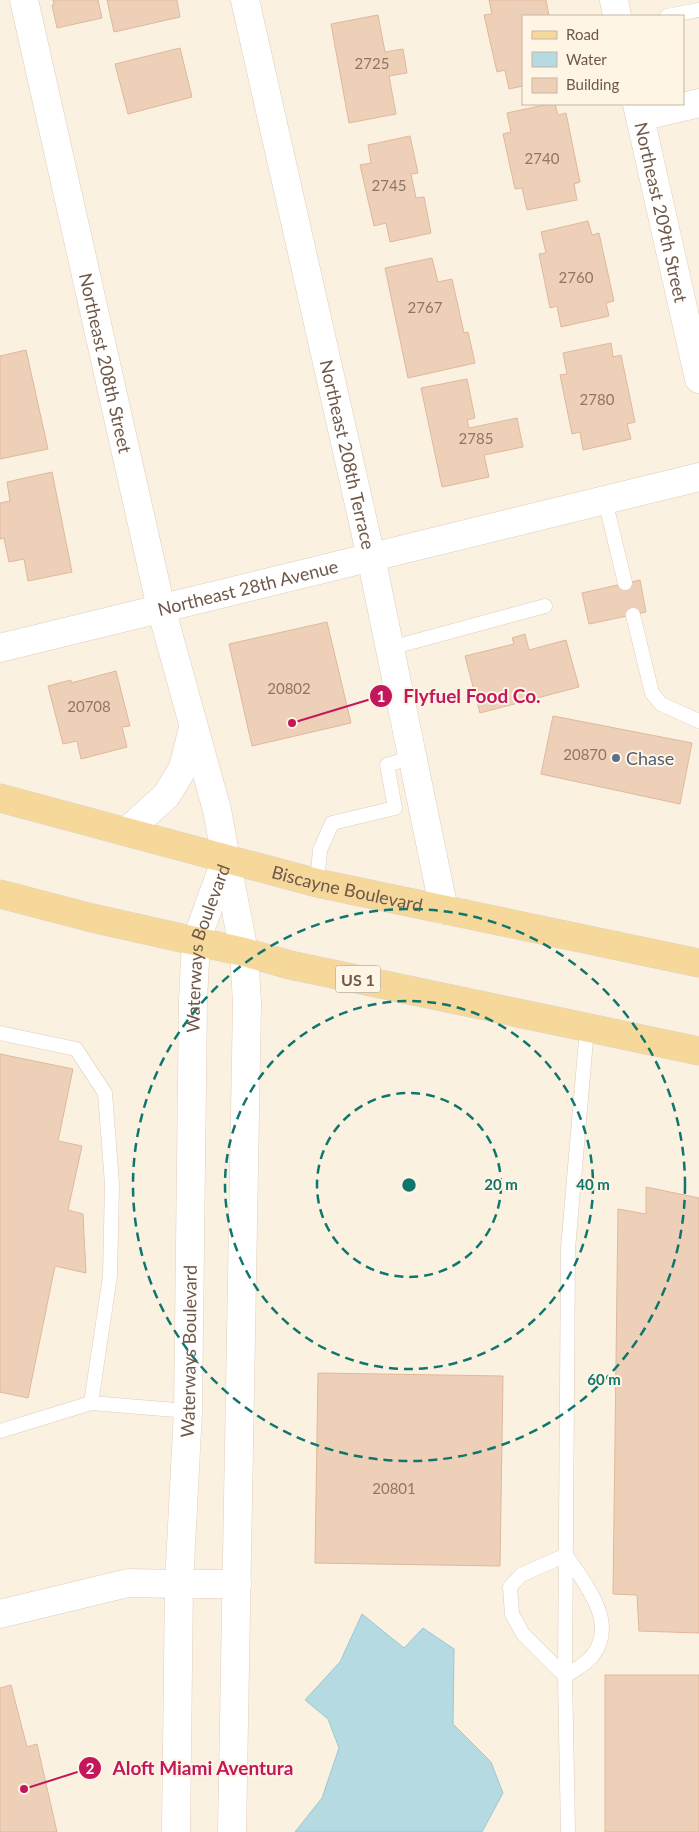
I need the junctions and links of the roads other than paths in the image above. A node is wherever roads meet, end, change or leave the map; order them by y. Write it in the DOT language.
graph roads {
  1 [pos="24,0"];
  2 [pos="245,0"];
  3 [pos="614,0"];
  4 [pos="699,10"];
  5 [pos="617,15"];
  6 [pos="672,15"];
  7 [pos="699,103"];
  8 [pos="682,105"];
  9 [pos="684,105"];
  10 [pos="639,110"];
  11 [pos="699,379"];
  12 [pos="699,477"];
  13 [pos="605,500"];
  14 [pos="371,557"];
  15 [pos="625,583"];
  16 [pos="545,606"];
  17 [pos="161,608"];
  18 [pos="633,615"];
  19 [pos="0,648"];
  20 [pos="390,648"];
  21 [pos="699,721"];
  22 [pos="193,726"];
  23 [pos="413,757"];
  24 [pos="0,798"];
  25 [pos="126,832"];
  26 [pos="226,859"];
  27 [pos="317,883"];
  28 [pos="0,894"];
  29 [pos="444,910"];
  30 [pos="196,941"];
  31 [pos="244,952"];
  32 [pos="699,963"];
  33 [pos="587,1028"];
  34 [pos="0,1033"];
  35 [pos="699,1050"];
  36 [pos="91,1403"];
  37 [pos="188,1412"];
  38 [pos="0,1431"];
  39 [pos="566,1555"];
  40 [pos="179,1584"];
  41 [pos="238,1584"];
  42 [pos="0,1614"];
  43 [pos="565,1676"];
  44 [pos="176,1832"];
  45 [pos="232,1832"];
  46 [pos="568,1832"];
  1 -- 17 [label="street, Northeast 208th Street"];
  2 -- 14 [label="street, Northeast 208th Terrace"];
  3 -- 5 [label="street"];
  4 -- 6 [label="lane"];
  7 -- 9 [label="street"];
  8 -- 10 [label="street"];
  10 -- 11 [label="street, Northeast 209th Street"];
  12 -- 13 [label="street, Northeast 28th Avenue"];
  13 -- 14 [label="street, Northeast 28th Avenue"];
  13 -- 15 [label="lane"];
  14 -- 17 [label="street, Northeast 28th Avenue"];
  14 -- 20 [label="street, Northeast 208th Terrace"];
  16 -- 20 [label="lane"];
  17 -- 19 [label="street, Northeast 28th Avenue"];
  17 -- 22 [label="street, Northeast 208th Street"];
  18 -- 21 [label="lane"];
  20 -- 23 [label="street, Northeast 208th Terrace"];
  22 -- 25 [label="street, Northeast 208th Street"];
  22 -- 26 [label="street, Northeast 208th Street"];
  23 -- 27 [label="lane"];
  23 -- 29 [label="street, Northeast 208th Terrace"];
  24 -- 25 [label="main road, Biscayne Boulevard"];
  25 -- 26 [label="main road, Biscayne Boulevard"];
  26 -- 27 [label="main road, Biscayne Boulevard"];
  26 -- 30 [label="street, Waterways Boulevard"];
  26 -- 31 [label="street, Waterways Boulevard"];
  27 -- 29 [label="main road, Biscayne Boulevard"];
  28 -- 30 [label="main road, US 1"];
  29 -- 32 [label="main road, Biscayne Boulevard"];
  30 -- 31 [label="main road, US 1"];
  30 -- 37 [label="street, Waterways Boulevard"];
  31 -- 33 [label="main road, US 1"];
  31 -- 41 [label="street, Waterways Boulevard"];
  33 -- 35 [label="main road, US 1"];
  33 -- 39 [label="lane"];
  34 -- 36 [label="lane"];
  36 -- 37 [label="lane"];
  36 -- 38 [label="lane"];
  37 -- 40 [label="street, Waterways Boulevard"];
  39 -- 43 [label="lane"];
  39 -- 43 [label="lane"];
  39 -- 43 [label="lane"];
  40 -- 41 [label="street"];
  40 -- 42 [label="street"];
  40 -- 44 [label="street, Waterways Boulevard"];
  41 -- 45 [label="street, Waterways Boulevard"];
  43 -- 46 [label="lane"];
}
